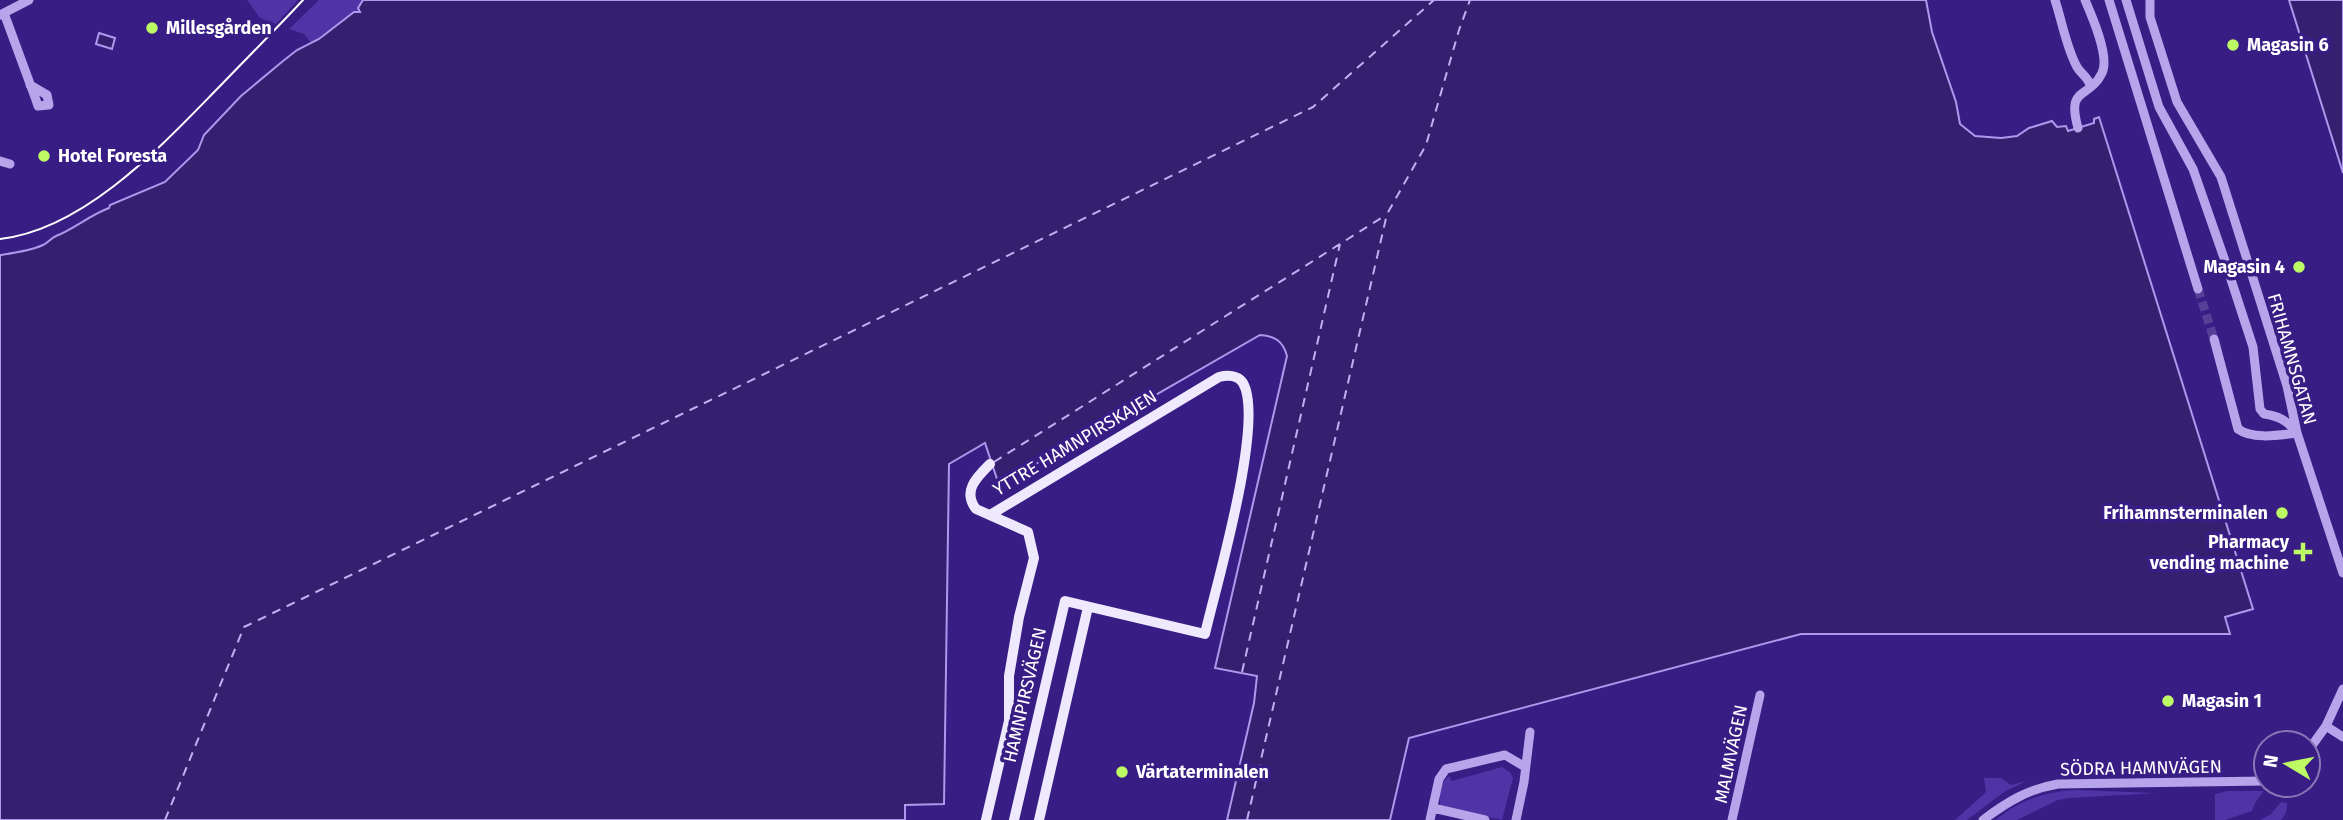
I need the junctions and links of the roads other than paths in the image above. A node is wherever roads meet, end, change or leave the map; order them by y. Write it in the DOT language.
graph roads {
  1 [pos="29,0"];
  2 [pos="2055,0"];
  3 [pos="2109,0"];
  4 [pos="2126,0"];
  5 [pos="2141,0"];
  6 [pos="2150,0"];
  7 [pos="2087,3"];
  8 [pos="2,14"];
  9 [pos="2150,17"];
  10 [pos="30,85"];
  11 [pos="2090,85"];
  12 [pos="2078,128"];
  13 [pos="2198,289"];
  14 [pos="2214,339"];
  15 [pos="2297,433"];
  16 [pos="990,464"];
  17 [pos="990,515"];
  18 [pos="2343,573"];
  19 [pos="1088,607"];
  20 [pos="1205,634"];
  21 [pos="2343,689"];
  22 [pos="1760,695"];
  23 [pos="2326,726"];
  24 [pos="1530,732"];
  25 [pos="2322,732"];
  26 [pos="2343,737"];
  27 [pos="1525,767"];
  28 [pos="2252,781"];
  29 [pos="1433,808"];
  30 [pos="986,820"];
  31 [pos="1014,820"];
  32 [pos="1039,820"];
  33 [pos="1430,820"];
  34 [pos="1485,820"];
  35 [pos="1516,820"];
  36 [pos="1732,820"];
  37 [pos="1983,820"];
  1 -- 8 [label="street"];
  2 -- 11 [label="street"];
  3 -- 13 [label="street"];
  4 -- 15 [label="street"];
  5 -- 9 [label="street"];
  6 -- 9 [label="street, FRIHAMNSGATAN"];
  7 -- 11 [label="street"];
  8 -- 10 [label="street"];
  9 -- 15 [label="street, FRIHAMNSGATAN"];
  11 -- 12 [label="street"];
  14 -- 15 [label="street"];
  15 -- 18 [label="street, FRIHAMNSGATAN"];
  16 -- 17 [label="main road, YTTRE HAMNPIRSKAJEN"];
  17 -- 20 [label="main road, YTTRE HAMNPIRSKAJEN"];
  17 -- 30 [label="main road, HAMNPIRSVÄGEN"];
  19 -- 20 [label="main road, HAMNPIRSVÄGEN"];
  19 -- 31 [label="main road, HAMNPIRSVÄGEN"];
  19 -- 32 [label="main road"];
  21 -- 23 [label="street"];
  22 -- 36 [label="street, MALMVÄGEN"];
  23 -- 25 [label="street"];
  23 -- 26 [label="street"];
  24 -- 27 [label="street"];
  27 -- 29 [label="street"];
  27 -- 35 [label="street"];
  28 -- 37 [label="street, SÖDRA HAMNVÄGEN"];
  29 -- 33 [label="street"];
  29 -- 34 [label="street"];
}
